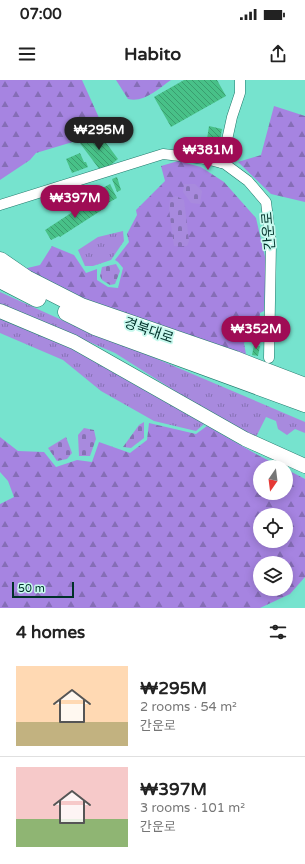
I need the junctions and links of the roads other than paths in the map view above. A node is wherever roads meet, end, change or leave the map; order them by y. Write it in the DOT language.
graph roads {
  1 [pos="240,80"];
  2 [pos="222,163"];
  3 [pos="0,205"];
  4 [pos="0,261"];
  5 [pos="0,279"];
  6 [pos="0,311"];
  7 [pos="269,358"];
  8 [pos="305,387"];
  9 [pos="305,403"];
  10 [pos="305,466"];
  1 -- 2 [label="street"];
  2 -- 3 [label="street, 간운로"];
  2 -- 7 [label="street, 간운로"];
  4 -- 8 [label="highway, 경북대로"];
  5 -- 9 [label="highway, 경북대로"];
  6 -- 10 [label="street"];
}
